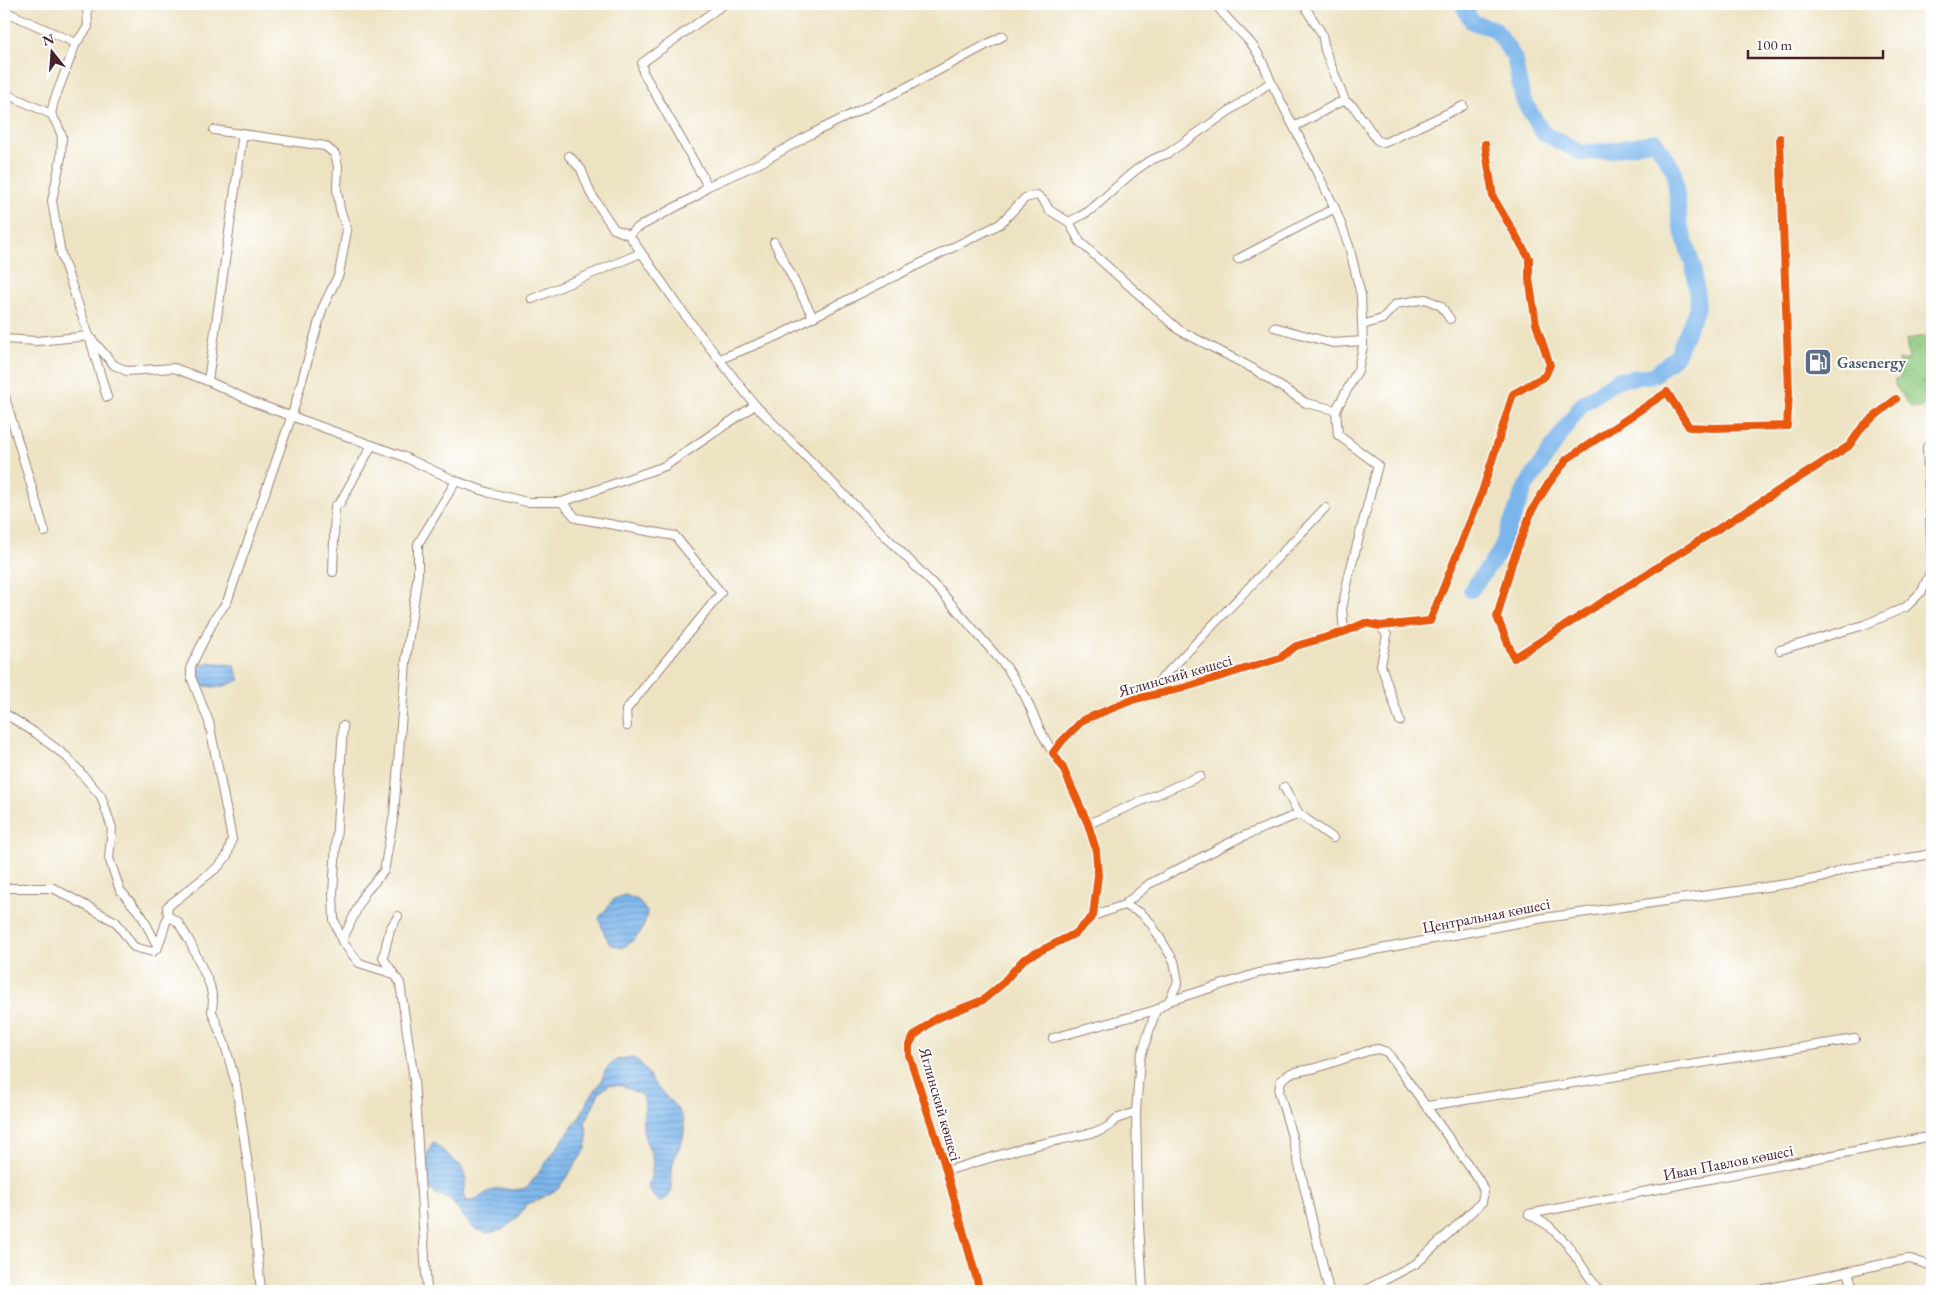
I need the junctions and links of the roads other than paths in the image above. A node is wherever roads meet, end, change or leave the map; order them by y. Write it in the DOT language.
graph roads {
  1 [pos="87,4"];
  2 [pos="724,4"];
  3 [pos="1216,4"];
  4 [pos="1302,4"];
  5 [pos="4,11"];
  6 [pos="1003,36"];
  7 [pos="76,42"];
  8 [pos="1271,82"];
  9 [pos="4,93"];
  10 [pos="1345,101"];
  11 [pos="1463,106"];
  12 [pos="51,114"];
  13 [pos="1294,127"];
  14 [pos="214,130"];
  15 [pos="243,133"];
  16 [pos="1780,138"];
  17 [pos="1485,144"];
  18 [pos="569,156"];
  19 [pos="706,187"];
  20 [pos="1335,208"];
  21 [pos="1069,222"];
  22 [pos="629,236"];
  23 [pos="774,242"];
  24 [pos="641,253"];
  25 [pos="1238,258"];
  26 [pos="532,299"];
  27 [pos="813,317"];
  28 [pos="1450,319"];
  29 [pos="1362,325"];
  30 [pos="1274,327"];
  31 [pos="89,336"];
  32 [pos="4,339"];
  33 [pos="1363,341"];
  34 [pos="720,359"];
  35 [pos="208,381"];
  36 [pos="4,394"];
  37 [pos="107,397"];
  38 [pos="1896,399"];
  39 [pos="755,405"];
  40 [pos="1336,410"];
  41 [pos="292,415"];
  42 [pos="372,445"];
  43 [pos="1928,447"];
  44 [pos="456,482"];
  45 [pos="562,502"];
  46 [pos="1325,508"];
  47 [pos="45,532"];
  48 [pos="1932,564"];
  49 [pos="1932,568"];
  50 [pos="333,572"];
  51 [pos="1380,626"];
  52 [pos="1344,632"];
  53 [pos="1780,650"];
  54 [pos="1146,695"];
  55 [pos="4,713"];
  56 [pos="1400,721"];
  57 [pos="343,726"];
  58 [pos="627,726"];
  59 [pos="1053,753"];
  60 [pos="1200,776"];
  61 [pos="1284,787"];
  62 [pos="1299,814"];
  63 [pos="1088,824"];
  64 [pos="1333,838"];
  65 [pos="1932,854"];
  66 [pos="4,888"];
  67 [pos="1124,905"];
  68 [pos="168,916"];
  69 [pos="398,916"];
  70 [pos="1093,916"];
  71 [pos="342,941"];
  72 [pos="158,946"];
  73 [pos="394,974"];
  74 [pos="1169,1001"];
  75 [pos="1156,1010"];
  76 [pos="1053,1038"];
  77 [pos="1856,1039"];
  78 [pos="1427,1106"];
  79 [pos="1136,1112"];
  80 [pos="1932,1136"];
  81 [pos="946,1171"];
  82 [pos="1932,1266"];
  83 [pos="1848,1272"];
  84 [pos="261,1291"];
  85 [pos="427,1291"];
  86 [pos="980,1291"];
  87 [pos="1143,1291"];
  88 [pos="1329,1291"];
  89 [pos="1364,1291"];
  90 [pos="1599,1291"];
  91 [pos="1756,1291"];
  92 [pos="1854,1291"];
  1 -- 7 [label="street"];
  2 -- 19 [label="street"];
  3 -- 8 [label="street"];
  4 -- 10 [label="street"];
  5 -- 7 [label="street"];
  6 -- 19 [label="street"];
  7 -- 12 [label="street"];
  8 -- 13 [label="street"];
  8 -- 21 [label="street"];
  9 -- 12 [label="street"];
  10 -- 11 [label="street"];
  10 -- 13 [label="street"];
  12 -- 31 [label="street"];
  13 -- 20 [label="street"];
  14 -- 15 [label="street"];
  15 -- 35 [label="street"];
  15 -- 41 [label="street"];
  16 -- 38 [label="street"];
  17 -- 51 [label="street, Яглинский көшесі"];
  18 -- 22 [label="street"];
  19 -- 22 [label="street"];
  20 -- 25 [label="street"];
  20 -- 29 [label="street"];
  21 -- 27 [label="street"];
  21 -- 40 [label="street"];
  22 -- 24 [label="street"];
  23 -- 27 [label="street"];
  24 -- 26 [label="street"];
  24 -- 34 [label="street"];
  27 -- 34 [label="street"];
  28 -- 29 [label="street"];
  29 -- 33 [label="street"];
  30 -- 33 [label="street"];
  31 -- 32 [label="street"];
  31 -- 35 [label="street"];
  31 -- 37 [label="street"];
  33 -- 40 [label="street"];
  34 -- 39 [label="street"];
  35 -- 41 [label="street"];
  36 -- 47 [label="street"];
  39 -- 45 [label="street"];
  39 -- 59 [label="street"];
  40 -- 52 [label="street"];
  41 -- 42 [label="street"];
  41 -- 68 [label="street"];
  42 -- 44 [label="street"];
  42 -- 50 [label="street"];
  43 -- 48 [label="street"];
  44 -- 45 [label="street"];
  44 -- 71 [label="street"];
  45 -- 58 [label="street"];
  46 -- 54 [label="street"];
  49 -- 53 [label="street"];
  51 -- 52 [label="street, Яглинский көшесі"];
  51 -- 56 [label="street"];
  52 -- 54 [label="street, Яглинский көшесі"];
  54 -- 59 [label="street, Яглинский көшесі"];
  55 -- 72 [label="street"];
  57 -- 71 [label="street"];
  59 -- 63 [label="street"];
  60 -- 63 [label="street"];
  61 -- 62 [label="street"];
  62 -- 64 [label="street"];
  62 -- 67 [label="street"];
  63 -- 70 [label="street"];
  65 -- 74 [label="street, Центральная көшесі"];
  66 -- 72 [label="street"];
  67 -- 70 [label="street"];
  67 -- 74 [label="street"];
  68 -- 72 [label="street"];
  68 -- 84 [label="street"];
  69 -- 73 [label="street"];
  70 -- 81 [label="street, Яглинский көшесі"];
  71 -- 73 [label="street"];
  73 -- 85 [label="street"];
  74 -- 75 [label="street, Центральная көшесі"];
  75 -- 76 [label="street, Центральная көшесі"];
  75 -- 79 [label="street"];
  77 -- 78 [label="street"];
  78 -- 88 [label="street"];
  78 -- 89 [label="street"];
  79 -- 81 [label="street"];
  79 -- 87 [label="street"];
  80 -- 90 [label="street, Иван Павлов көшесі"];
  81 -- 86 [label="street, Яглинский көшесі"];
  82 -- 83 [label="street"];
  83 -- 91 [label="street"];
  83 -- 92 [label="street"];
}
